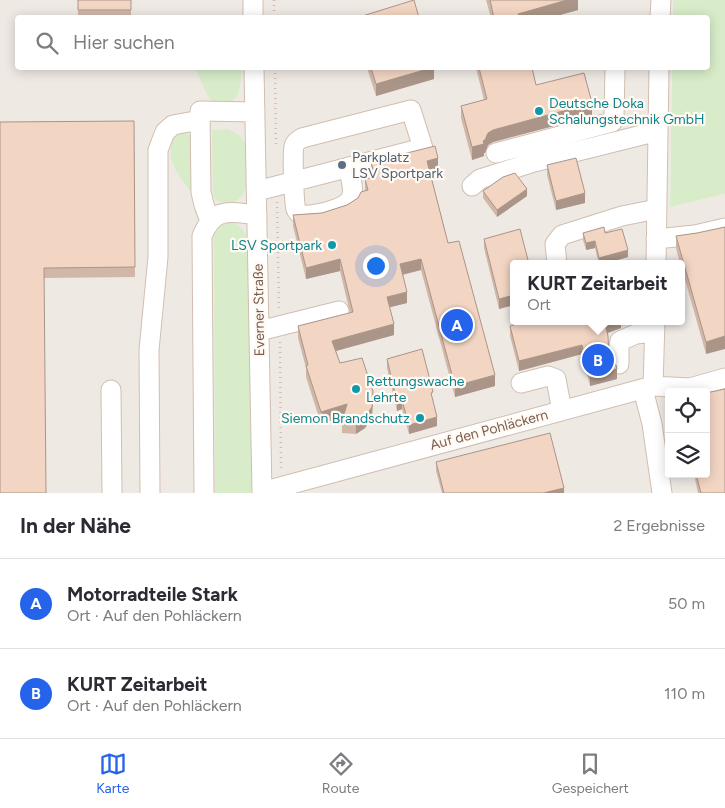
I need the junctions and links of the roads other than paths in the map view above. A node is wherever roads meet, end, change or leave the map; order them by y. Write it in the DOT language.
graph roads {
  1 [pos="253,0"];
  2 [pos="661,0"];
  3 [pos="253,15"];
  4 [pos="660,15"];
  5 [pos="254,70"];
  6 [pos="615,70"];
  7 [pos="659,70"];
  8 [pos="255,112"];
  9 [pos="200,120"];
  10 [pos="658,131"];
  11 [pos="496,153"];
  12 [pos="348,167"];
  13 [pos="295,181"];
  14 [pos="472,186"];
  15 [pos="257,191"];
  16 [pos="657,209"];
  17 [pos="257,215"];
  18 [pos="210,221"];
  19 [pos="725,228"];
  20 [pos="656,239"];
  21 [pos="556,260"];
  22 [pos="656,260"];
  23 [pos="339,311"];
  24 [pos="654,326"];
  25 [pos="259,331"];
  26 [pos="619,364"];
  27 [pos="725,378"];
  28 [pos="521,383"];
  29 [pos="648,387"];
  30 [pos="111,390"];
  31 [pos="562,410"];
  32 [pos="262,492"];
  33 [pos="112,493"];
  34 [pos="150,493"];
  35 [pos="204,493"];
  36 [pos="662,493"];
  1 -- 3 [label="street"];
  2 -- 4 [label="street"];
  5 -- 8 [label="street, Everner Straße"];
  6 -- 11 [label="street"];
  7 -- 10 [label="street"];
  8 -- 9 [label="street"];
  8 -- 15 [label="street, Everner Straße"];
  9 -- 18 [label="street"];
  9 -- 34 [label="street"];
  10 -- 14 [label="street"];
  10 -- 16 [label="street"];
  12 -- 13 [label="street"];
  12 -- 13 [label="street"];
  12 -- 13 [label="street"];
  13 -- 15 [label="street"];
  15 -- 17 [label="street, Everner Straße"];
  16 -- 20 [label="street"];
  16 -- 21 [label="street"];
  17 -- 18 [label="street"];
  17 -- 25 [label="street, Everner Straße"];
  18 -- 35 [label="street"];
  19 -- 20 [label="street"];
  20 -- 22 [label="street"];
  23 -- 25 [label="street"];
  24 -- 26 [label="street"];
  24 -- 29 [label="street"];
  25 -- 32 [label="street, Everner Straße"];
  27 -- 29 [label="street, Auf den Pohläckern"];
  28 -- 31 [label="street"];
  29 -- 31 [label="street, Auf den Pohläckern"];
  29 -- 36 [label="street"];
  30 -- 33 [label="street"];
  31 -- 32 [label="street, Auf den Pohläckern"];
}
